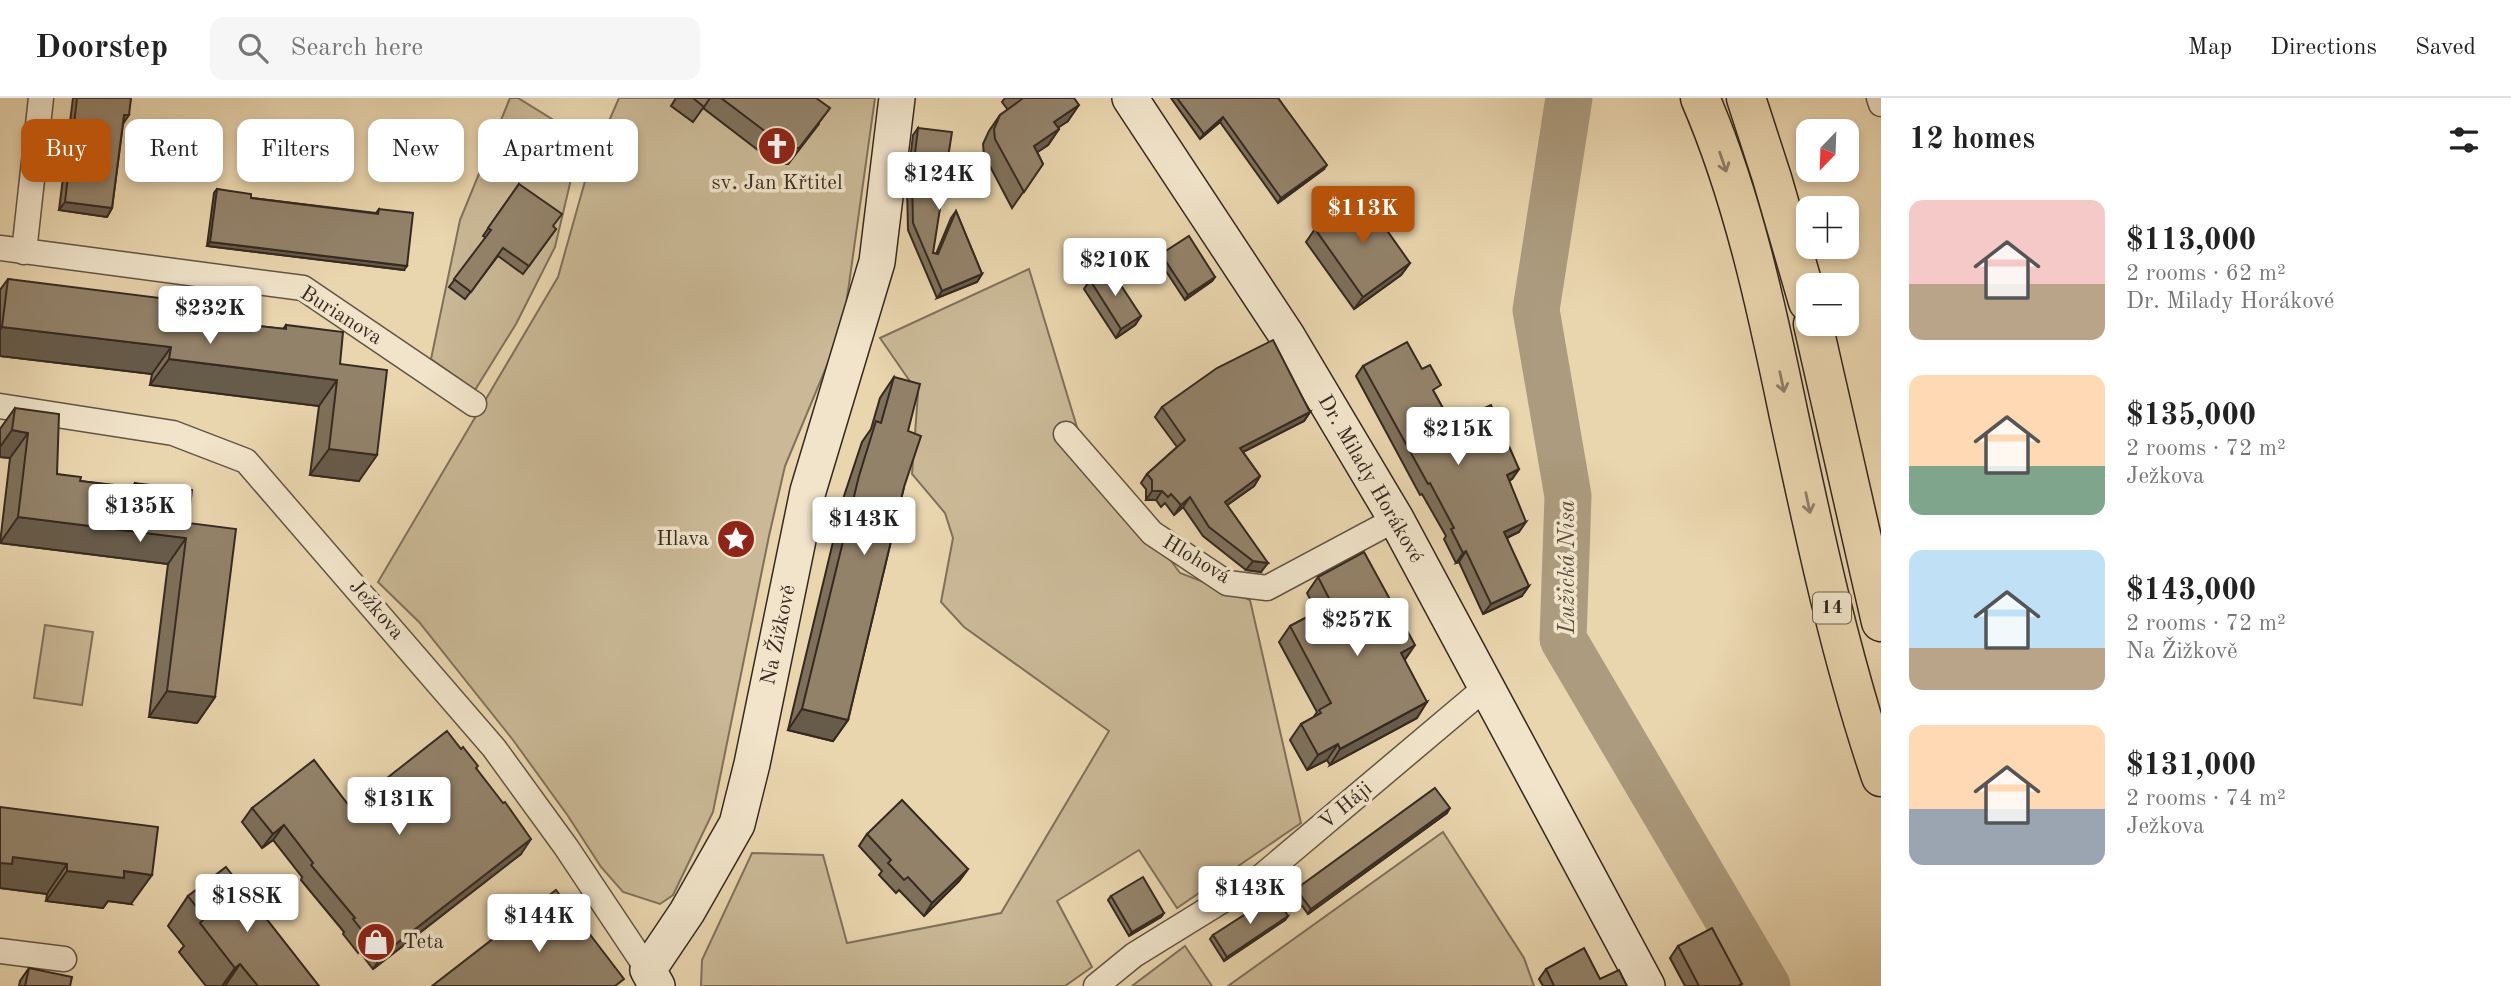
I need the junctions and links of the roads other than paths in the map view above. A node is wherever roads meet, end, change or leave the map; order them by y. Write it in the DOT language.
graph roads {
  1 [pos="41,98"];
  2 [pos="897,98"];
  3 [pos="1130,98"];
  4 [pos="1700,98"];
  5 [pos="1746,98"];
  6 [pos="1879,98"];
  7 [pos="1881,104"];
  8 [pos="12,250"];
  9 [pos="1800,273"];
  10 [pos="1816,336"];
  11 [pos="474,404"];
  12 [pos="0,406"];
  13 [pos="1066,435"];
  14 [pos="1396,519"];
  15 [pos="1881,622"];
  16 [pos="1485,688"];
  17 [pos="1881,777"];
  18 [pos="0,951"];
  19 [pos="64,959"];
  20 [pos="652,978"];
  21 [pos="1097,986"];
  22 [pos="1647,986"];
  1 -- 8 [label="street, Burianova"];
  2 -- 20 [label="street, Na Žižkově"];
  3 -- 14 [label="street, Dr. Milady Horákové"];
  4 -- 17 [label="highway, 14, one-way"];
  5 -- 9 [label="highway"];
  6 -- 7 [label="street"];
  8 -- 11 [label="street, Burianova"];
  10 -- 15 [label="highway, 14"];
  12 -- 20 [label="street, Ježkova"];
  13 -- 14 [label="street, Hlohová"];
  14 -- 16 [label="street, Dr. Milady Horákové"];
  16 -- 21 [label="street, V Háji"];
  16 -- 22 [label="street, Dr. Milady Horákové"];
  18 -- 19 [label="street"];
}
